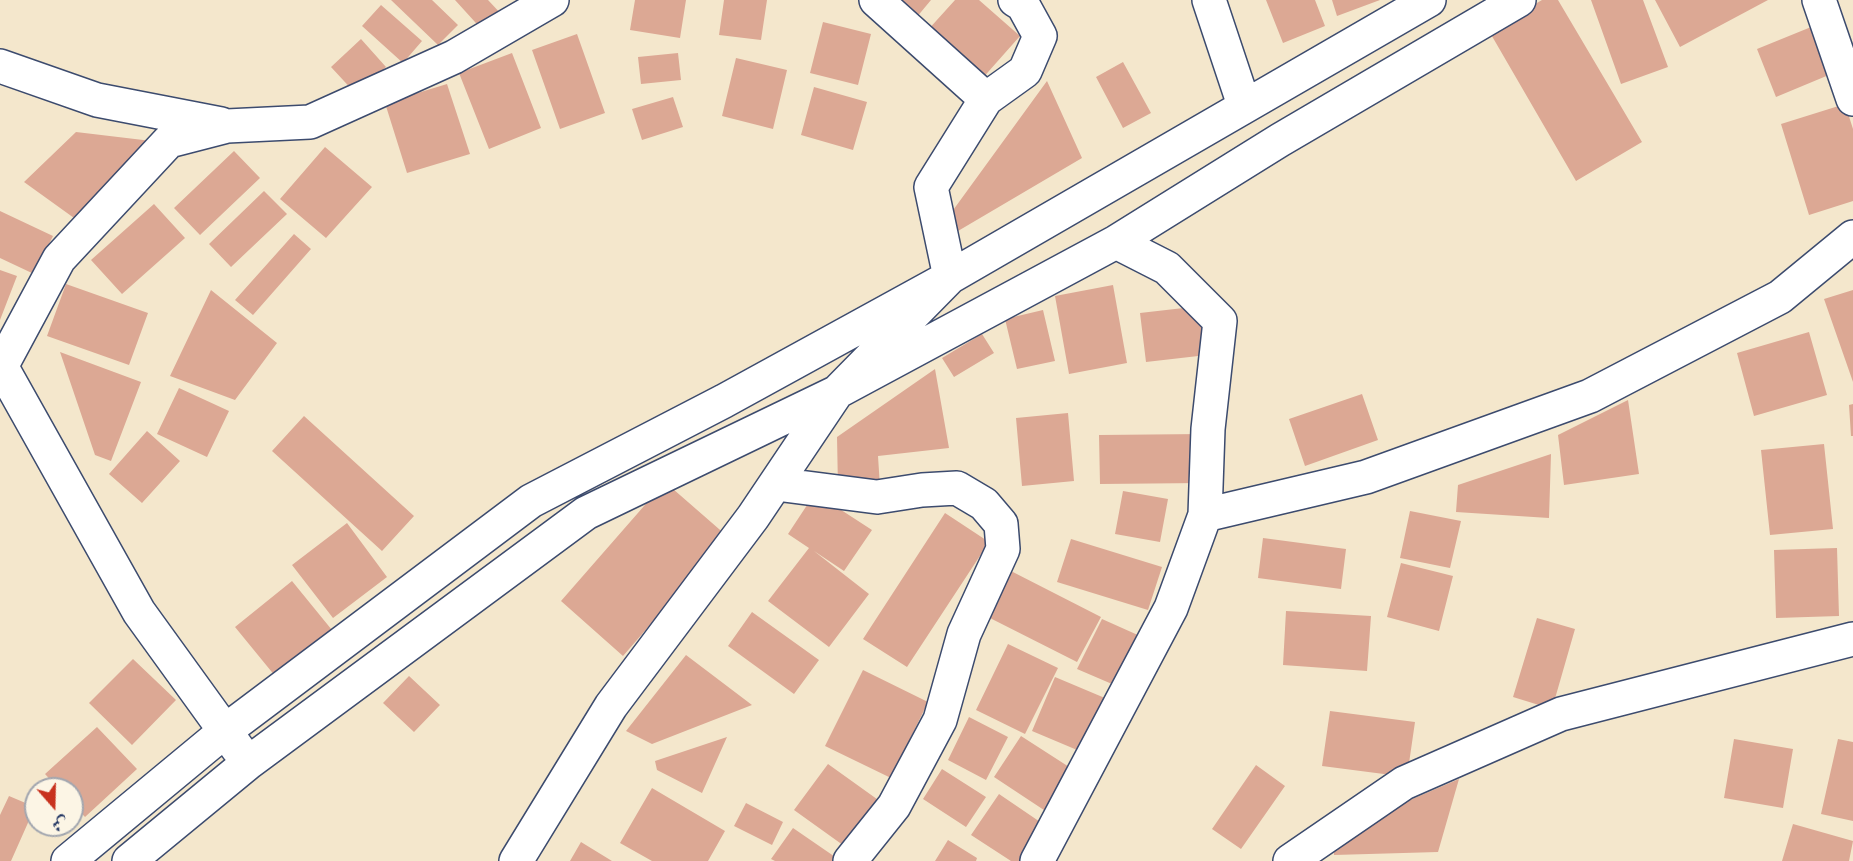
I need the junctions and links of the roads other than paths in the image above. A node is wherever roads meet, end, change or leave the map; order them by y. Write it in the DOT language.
graph roads {
  1 [pos="552,0"];
  2 [pos="876,0"];
  3 [pos="1015,0"];
  4 [pos="1209,0"];
  5 [pos="1429,0"];
  6 [pos="1519,0"];
  7 [pos="1819,0"];
  8 [pos="0,66"];
  9 [pos="986,99"];
  10 [pos="1853,99"];
  11 [pos="1244,105"];
  12 [pos="227,126"];
  13 [pos="1853,237"];
  14 [pos="1116,242"];
  15 [pos="950,277"];
  16 [pos="1,365"];
  17 [pos="837,392"];
  18 [pos="776,484"];
  19 [pos="1205,515"];
  20 [pos="1853,639"];
  21 [pos="225,731"];
  22 [pos="248,763"];
  23 [pos="68,861"];
  24 [pos="129,861"];
  25 [pos="516,861"];
  26 [pos="850,861"];
  27 [pos="1037,861"];
  28 [pos="1290,861"];
  1 -- 12 [label="street"];
  2 -- 9 [label="street"];
  3 -- 9 [label="street"];
  4 -- 11 [label="street"];
  5 -- 11 [label="street"];
  6 -- 14 [label="street"];
  7 -- 10 [label="street"];
  8 -- 12 [label="street"];
  9 -- 15 [label="street"];
  11 -- 15 [label="street"];
  12 -- 16 [label="street"];
  13 -- 19 [label="street"];
  14 -- 17 [label="street"];
  14 -- 19 [label="street"];
  15 -- 17 [label="street"];
  15 -- 21 [label="street"];
  16 -- 21 [label="street"];
  17 -- 18 [label="street"];
  17 -- 22 [label="street"];
  18 -- 25 [label="street"];
  18 -- 26 [label="street"];
  19 -- 27 [label="street"];
  20 -- 28 [label="street"];
  21 -- 22 [label="street"];
  21 -- 23 [label="street"];
  22 -- 24 [label="street"];
}
